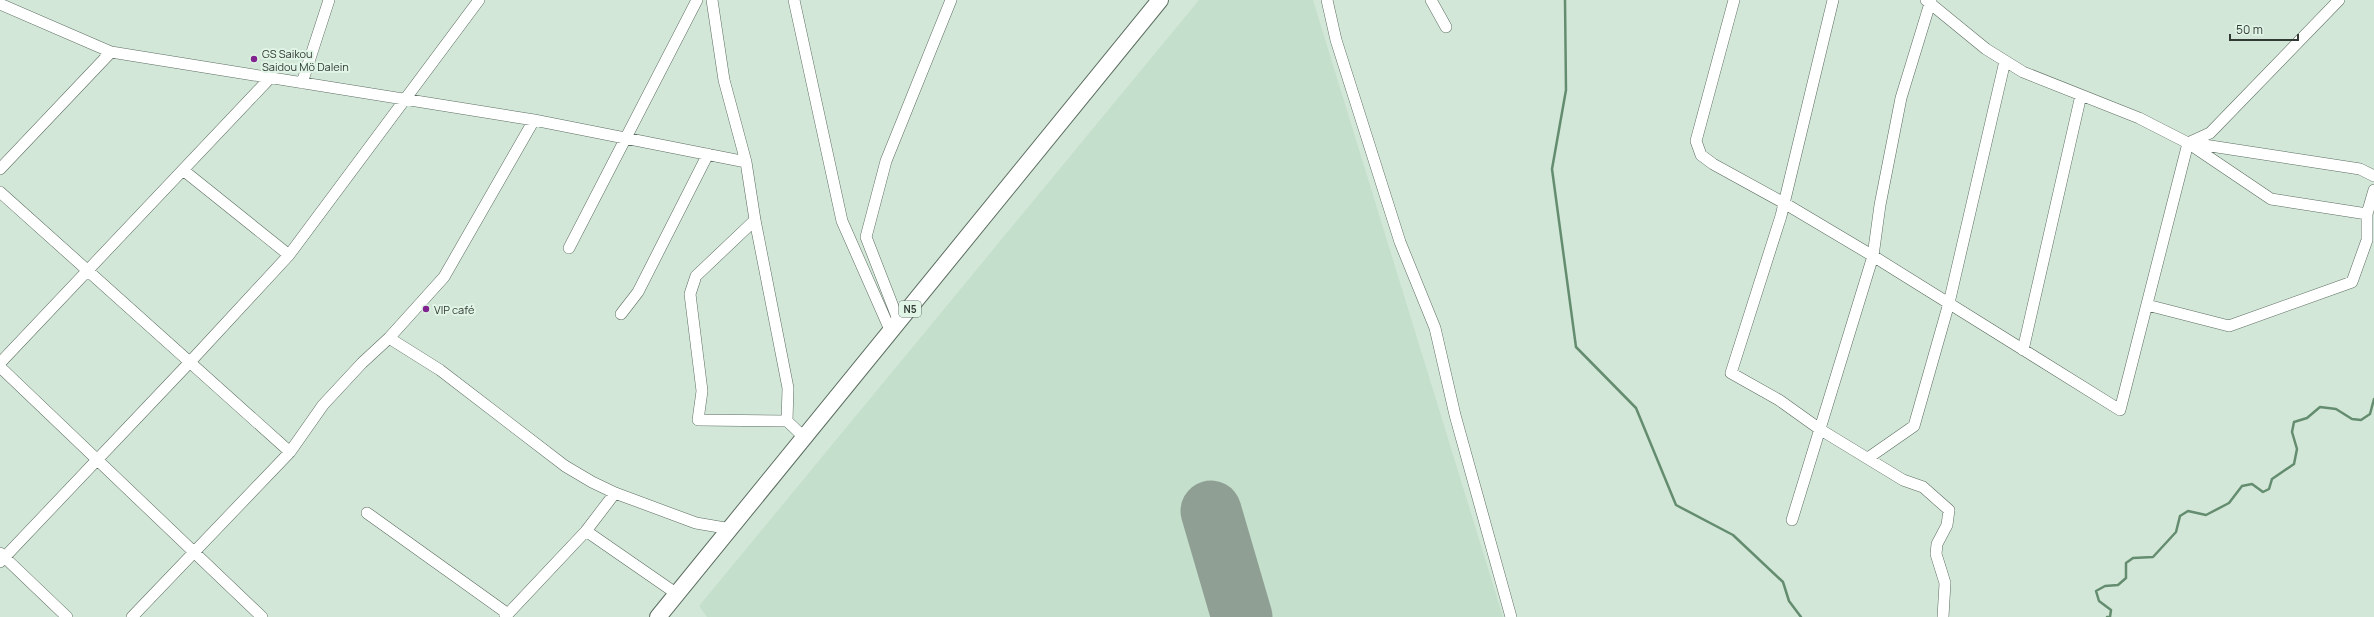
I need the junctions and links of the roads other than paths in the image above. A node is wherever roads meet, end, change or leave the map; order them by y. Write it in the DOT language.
graph roads {
  1 [pos="329,0"];
  2 [pos="479,0"];
  3 [pos="697,0"];
  4 [pos="712,0"];
  5 [pos="794,0"];
  6 [pos="951,0"];
  7 [pos="1160,0"];
  8 [pos="1327,0"];
  9 [pos="1432,0"];
  10 [pos="1734,0"];
  11 [pos="1832,0"];
  12 [pos="2339,0"];
  13 [pos="1929,1"];
  14 [pos="2,3"];
  15 [pos="1446,27"];
  16 [pos="111,52"];
  17 [pos="2005,61"];
  18 [pos="270,78"];
  19 [pos="302,83"];
  20 [pos="2081,95"];
  21 [pos="405,100"];
  22 [pos="534,120"];
  23 [pos="626,138"];
  24 [pos="2188,143"];
  25 [pos="708,154"];
  26 [pos="746,162"];
  27 [pos="0,169"];
  28 [pos="183,170"];
  29 [pos="2374,176"];
  30 [pos="2374,190"];
  31 [pos="0,192"];
  32 [pos="1784,203"];
  33 [pos="2366,214"];
  34 [pos="755,220"];
  35 [pos="569,248"];
  36 [pos="289,255"];
  37 [pos="1873,256"];
  38 [pos="88,271"];
  39 [pos="1949,303"];
  40 [pos="2147,305"];
  41 [pos="621,314"];
  42 [pos="895,327"];
  43 [pos="389,338"];
  44 [pos="2023,350"];
  45 [pos="190,362"];
  46 [pos="0,363"];
  47 [pos="0,367"];
  48 [pos="787,421"];
  49 [pos="1821,430"];
  50 [pos="804,438"];
  51 [pos="290,452"];
  52 [pos="1868,458"];
  53 [pos="97,460"];
  54 [pos="615,493"];
  55 [pos="367,513"];
  56 [pos="1792,520"];
  57 [pos="731,529"];
  58 [pos="586,531"];
  59 [pos="194,553"];
  60 [pos="1,557"];
  61 [pos="677,594"];
  62 [pos="506,615"];
  63 [pos="66,617"];
  64 [pos="132,617"];
  65 [pos="262,617"];
  66 [pos="658,617"];
  67 [pos="1511,617"];
  68 [pos="1943,617"];
  1 -- 19 [label="street"];
  2 -- 21 [label="street"];
  3 -- 23 [label="street"];
  4 -- 26 [label="street"];
  5 -- 42 [label="street"];
  6 -- 42 [label="street"];
  7 -- 42 [label="highway, N5"];
  8 -- 67 [label="street"];
  9 -- 15 [label="street"];
  10 -- 32 [label="street"];
  11 -- 32 [label="street"];
  12 -- 24 [label="street"];
  13 -- 17 [label="street"];
  13 -- 37 [label="street"];
  14 -- 16 [label="street"];
  16 -- 18 [label="street"];
  16 -- 27 [label="street"];
  17 -- 20 [label="street"];
  17 -- 39 [label="street"];
  18 -- 19 [label="street"];
  18 -- 28 [label="street"];
  19 -- 21 [label="street"];
  20 -- 24 [label="street"];
  20 -- 44 [label="street"];
  21 -- 22 [label="street"];
  21 -- 36 [label="street"];
  22 -- 23 [label="street"];
  22 -- 43 [label="street"];
  23 -- 25 [label="street"];
  23 -- 35 [label="street"];
  24 -- 29 [label="street"];
  24 -- 33 [label="street"];
  24 -- 40 [label="street"];
  25 -- 26 [label="street"];
  25 -- 41 [label="street"];
  26 -- 34 [label="street"];
  28 -- 36 [label="street"];
  28 -- 38 [label="street"];
  30 -- 33 [label="street"];
  31 -- 38 [label="street"];
  32 -- 37 [label="street"];
  32 -- 49 [label="street"];
  33 -- 40 [label="street"];
  34 -- 48 [label="street"];
  34 -- 48 [label="street"];
  36 -- 45 [label="street"];
  37 -- 39 [label="street"];
  37 -- 49 [label="street"];
  38 -- 45 [label="street"];
  38 -- 46 [label="street"];
  39 -- 44 [label="street"];
  39 -- 52 [label="street"];
  40 -- 44 [label="street"];
  42 -- 50 [label="highway, N5"];
  43 -- 51 [label="street"];
  43 -- 54 [label="street"];
  45 -- 51 [label="street"];
  45 -- 53 [label="street"];
  47 -- 53 [label="street"];
  48 -- 50 [label="street"];
  49 -- 52 [label="street"];
  49 -- 56 [label="street"];
  50 -- 57 [label="highway, N5"];
  51 -- 59 [label="street"];
  52 -- 68 [label="street"];
  53 -- 59 [label="street"];
  53 -- 60 [label="street"];
  54 -- 57 [label="street"];
  54 -- 58 [label="street"];
  55 -- 62 [label="street"];
  57 -- 61 [label="highway, N5"];
  58 -- 61 [label="street"];
  58 -- 62 [label="street"];
  59 -- 64 [label="street"];
  59 -- 65 [label="street"];
  60 -- 63 [label="street"];
  61 -- 66 [label="highway, N5"];
}
